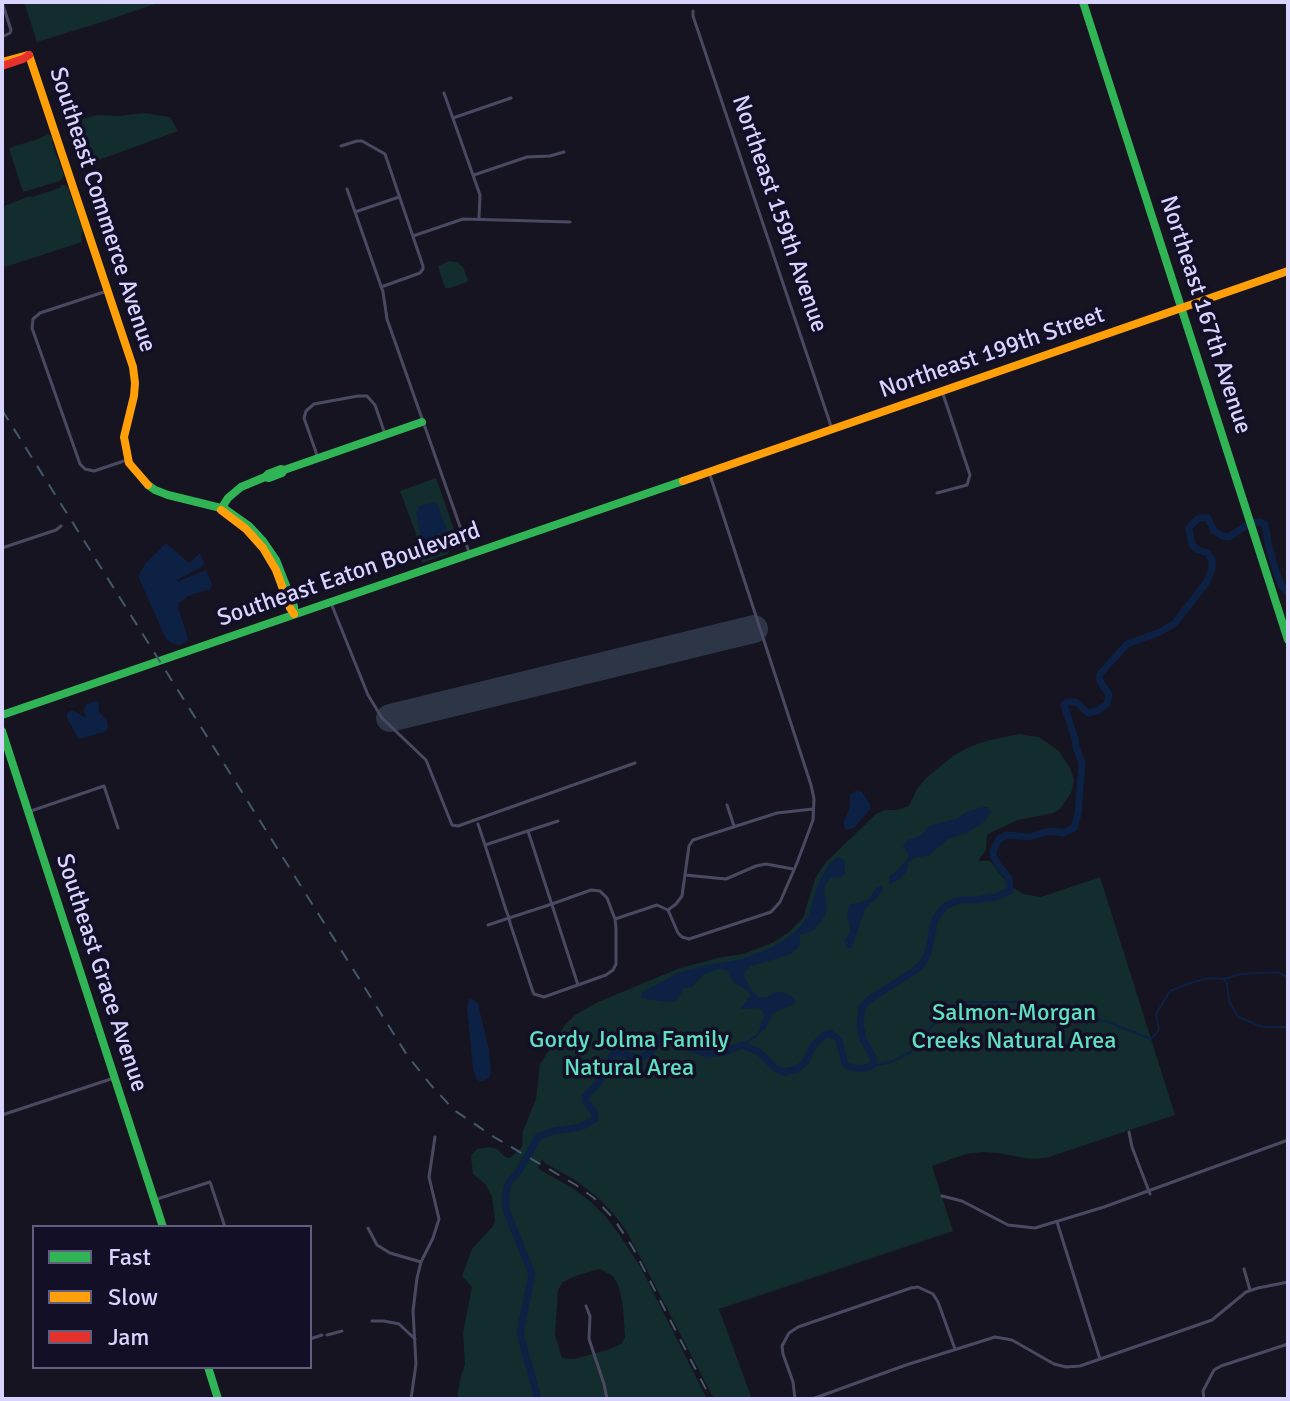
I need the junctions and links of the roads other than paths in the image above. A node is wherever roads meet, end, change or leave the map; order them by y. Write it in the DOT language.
graph roads {
  1 [pos="2,2"];
  2 [pos="1083,2"];
  3 [pos="693,11"];
  4 [pos="2,37"];
  5 [pos="2,64"];
  6 [pos="444,93"];
  7 [pos="511,98"];
  8 [pos="453,118"];
  9 [pos="341,146"];
  10 [pos="564,152"];
  11 [pos="474,175"];
  12 [pos="347,189"];
  13 [pos="399,197"];
  14 [pos="355,212"];
  15 [pos="479,218"];
  16 [pos="570,222"];
  17 [pos="413,236"];
  18 [pos="1288,271"];
  19 [pos="381,287"];
  20 [pos="107,291"];
  21 [pos="1182,308"];
  22 [pos="942,391"];
  23 [pos="422,422"];
  24 [pos="832,429"];
  25 [pos="385,434"];
  26 [pos="318,458"];
  27 [pos="128,459"];
  28 [pos="709,472"];
  29 [pos="937,493"];
  30 [pos="220,509"];
  31 [pos="61,526"];
  32 [pos="2,548"];
  33 [pos="470,555"];
  34 [pos="331,602"];
  35 [pos="294,614"];
  36 [pos="1288,640"];
  37 [pos="2,715"];
  38 [pos="2,731"];
  39 [pos="635,763"];
  40 [pos="727,805"];
  41 [pos="813,809"];
  42 [pos="28,812"];
  43 [pos="558,821"];
  44 [pos="478,824"];
  45 [pos="734,826"];
  46 [pos="118,828"];
  47 [pos="528,831"];
  48 [pos="485,845"];
  49 [pos="794,870"];
  50 [pos="685,875"];
  51 [pos="552,904"];
  52 [pos="668,910"];
  53 [pos="509,918"];
  54 [pos="615,919"];
  55 [pos="488,925"];
  56 [pos="578,985"];
  57 [pos="114,1078"];
  58 [pos="2,1115"];
  59 [pos="1129,1132"];
  60 [pos="435,1137"];
  61 [pos="1288,1140"];
  62 [pos="1205,1170"];
  63 [pos="1207,1176"];
  64 [pos="1149,1192"];
  65 [pos="942,1196"];
  66 [pos="154,1200"];
  67 [pos="1057,1222"];
  68 [pos="162,1225"];
  69 [pos="224,1225"];
  70 [pos="368,1228"];
  71 [pos="421,1262"];
  72 [pos="1244,1269"];
  73 [pos="1288,1282"];
  74 [pos="1250,1290"];
  75 [pos="586,1306"];
  76 [pos="372,1321"];
  77 [pos="342,1331"];
  78 [pos="312,1338"];
  79 [pos="415,1339"];
  80 [pos="1288,1344"];
  81 [pos="955,1349"];
  82 [pos="1100,1359"];
  83 [pos="209,1369"];
  84 [pos="218,1399"];
  85 [pos="411,1399"];
  86 [pos="607,1399"];
  87 [pos="795,1399"];
  88 [pos="806,1399"];
  89 [pos="1204,1399"];
  1 -- 4 [label="street"];
  2 -- 21 [label="street, Northeast 167th Avenue"];
  3 -- 24 [label="street, Northeast 159th Avenue"];
  5 -- 20 [label="street, Southeast Commerce Avenue"];
  6 -- 8 [label="street"];
  7 -- 8 [label="street"];
  8 -- 11 [label="street"];
  9 -- 13 [label="street"];
  10 -- 11 [label="street"];
  11 -- 15 [label="street"];
  12 -- 14 [label="street"];
  13 -- 14 [label="street"];
  13 -- 17 [label="street"];
  14 -- 19 [label="street"];
  15 -- 16 [label="street"];
  15 -- 17 [label="street"];
  17 -- 19 [label="street"];
  18 -- 21 [label="street, Northeast 199th Street"];
  19 -- 23 [label="street"];
  20 -- 27 [label="street, Southeast Commerce Avenue"];
  20 -- 27 [label="street"];
  21 -- 22 [label="street, Northeast 199th Street"];
  21 -- 36 [label="street, Northeast 167th Avenue"];
  22 -- 24 [label="street, Northeast 199th Street"];
  22 -- 29 [label="street"];
  23 -- 25 [label="street"];
  23 -- 33 [label="street"];
  24 -- 28 [label="street, Northeast 199th Street"];
  25 -- 26 [label="street"];
  25 -- 26 [label="street"];
  26 -- 30 [label="street"];
  27 -- 30 [label="street"];
  28 -- 33 [label="street, Southeast Eaton Boulevard"];
  28 -- 41 [label="street"];
  30 -- 35 [label="street"];
  31 -- 32 [label="street"];
  33 -- 34 [label="street, Southeast Eaton Boulevard"];
  34 -- 35 [label="street, Southeast Eaton Boulevard"];
  34 -- 39 [label="street"];
  35 -- 37 [label="street, Southeast Eaton Boulevard"];
  38 -- 42 [label="street, Southeast Grace Avenue"];
  40 -- 45 [label="street"];
  41 -- 45 [label="street"];
  41 -- 49 [label="street"];
  42 -- 46 [label="street"];
  42 -- 57 [label="street, Southeast Grace Avenue"];
  43 -- 47 [label="street"];
  44 -- 48 [label="street"];
  45 -- 50 [label="street"];
  47 -- 48 [label="street"];
  47 -- 51 [label="street"];
  48 -- 53 [label="street"];
  49 -- 50 [label="street"];
  49 -- 52 [label="street"];
  50 -- 52 [label="street"];
  51 -- 53 [label="street"];
  51 -- 54 [label="street"];
  51 -- 56 [label="street"];
  52 -- 54 [label="street"];
  53 -- 55 [label="street"];
  53 -- 56 [label="street"];
  54 -- 56 [label="street"];
  57 -- 58 [label="street"];
  57 -- 66 [label="street, Southeast Grace Avenue"];
  59 -- 64 [label="street"];
  60 -- 71 [label="street"];
  61 -- 62 [label="street"];
  62 -- 63 [label="street"];
  62 -- 64 [label="street"];
  64 -- 67 [label="street"];
  65 -- 67 [label="street"];
  66 -- 68 [label="street, Southeast Grace Avenue"];
  66 -- 69 [label="street"];
  67 -- 82 [label="street"];
  70 -- 71 [label="street"];
  71 -- 79 [label="street"];
  72 -- 74 [label="street"];
  73 -- 74 [label="street"];
  74 -- 82 [label="street"];
  75 -- 86 [label="street"];
  76 -- 79 [label="street"];
  77 -- 78 [label="street"];
  79 -- 85 [label="street"];
  80 -- 89 [label="street"];
  81 -- 82 [label="street"];
  81 -- 87 [label="street"];
  81 -- 88 [label="street"];
  83 -- 84 [label="street"];
}
